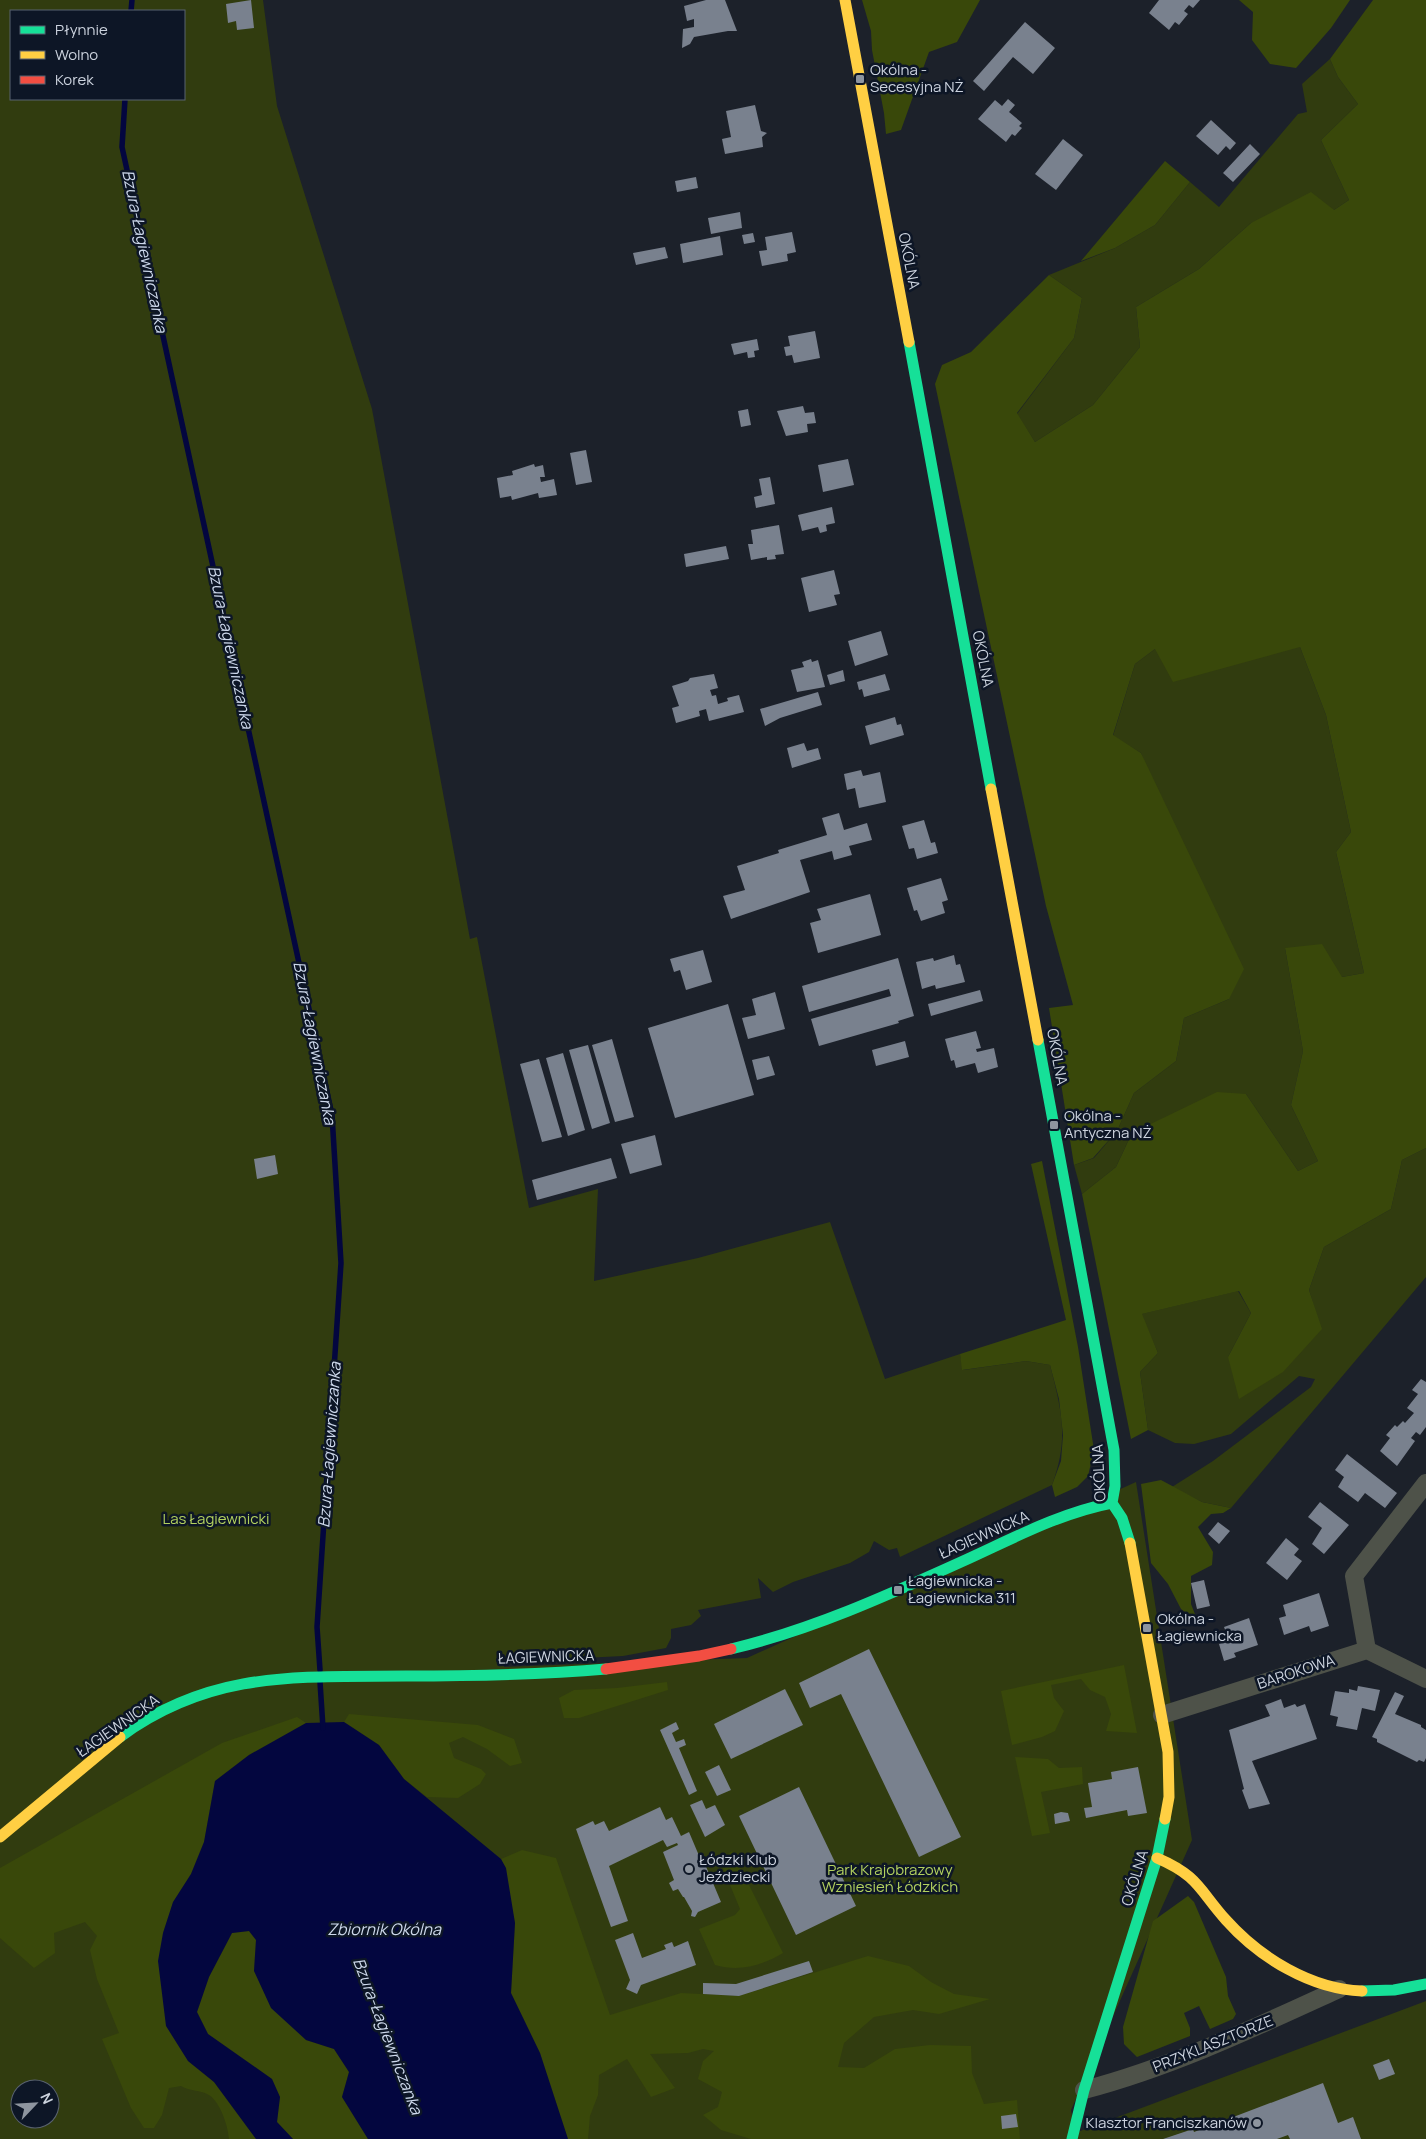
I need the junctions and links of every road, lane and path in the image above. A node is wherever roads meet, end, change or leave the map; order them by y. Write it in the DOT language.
graph roads {
  1 [pos="846,0"];
  2 [pos="1426,1483"];
  3 [pos="1112,1503"];
  4 [pos="1367,1650"];
  5 [pos="1426,1679"];
  6 [pos="1162,1714"];
  7 [pos="0,1837"];
  8 [pos="1157,1858"];
  9 [pos="1426,1984"];
  10 [pos="1339,1989"];
  11 [pos="1084,2090"];
  12 [pos="1072,2139"];
  1 -- 3 [label="street, OKÓLNA"];
  2 -- 4 [label="street"];
  3 -- 6 [label="street, OKÓLNA"];
  3 -- 7 [label="street, ŁAGIEWNICKA"];
  4 -- 5 [label="street"];
  4 -- 6 [label="street, BAROKOWA"];
  6 -- 8 [label="street, OKÓLNA"];
  8 -- 10 [label="street, PRZYKLASZTORZE"];
  8 -- 11 [label="street, OKÓLNA"];
  9 -- 10 [label="street, PRZYKLASZTORZE"];
  10 -- 11 [label="street, PRZYKLASZTORZE"];
  11 -- 12 [label="street, OKÓLNA"];
}
